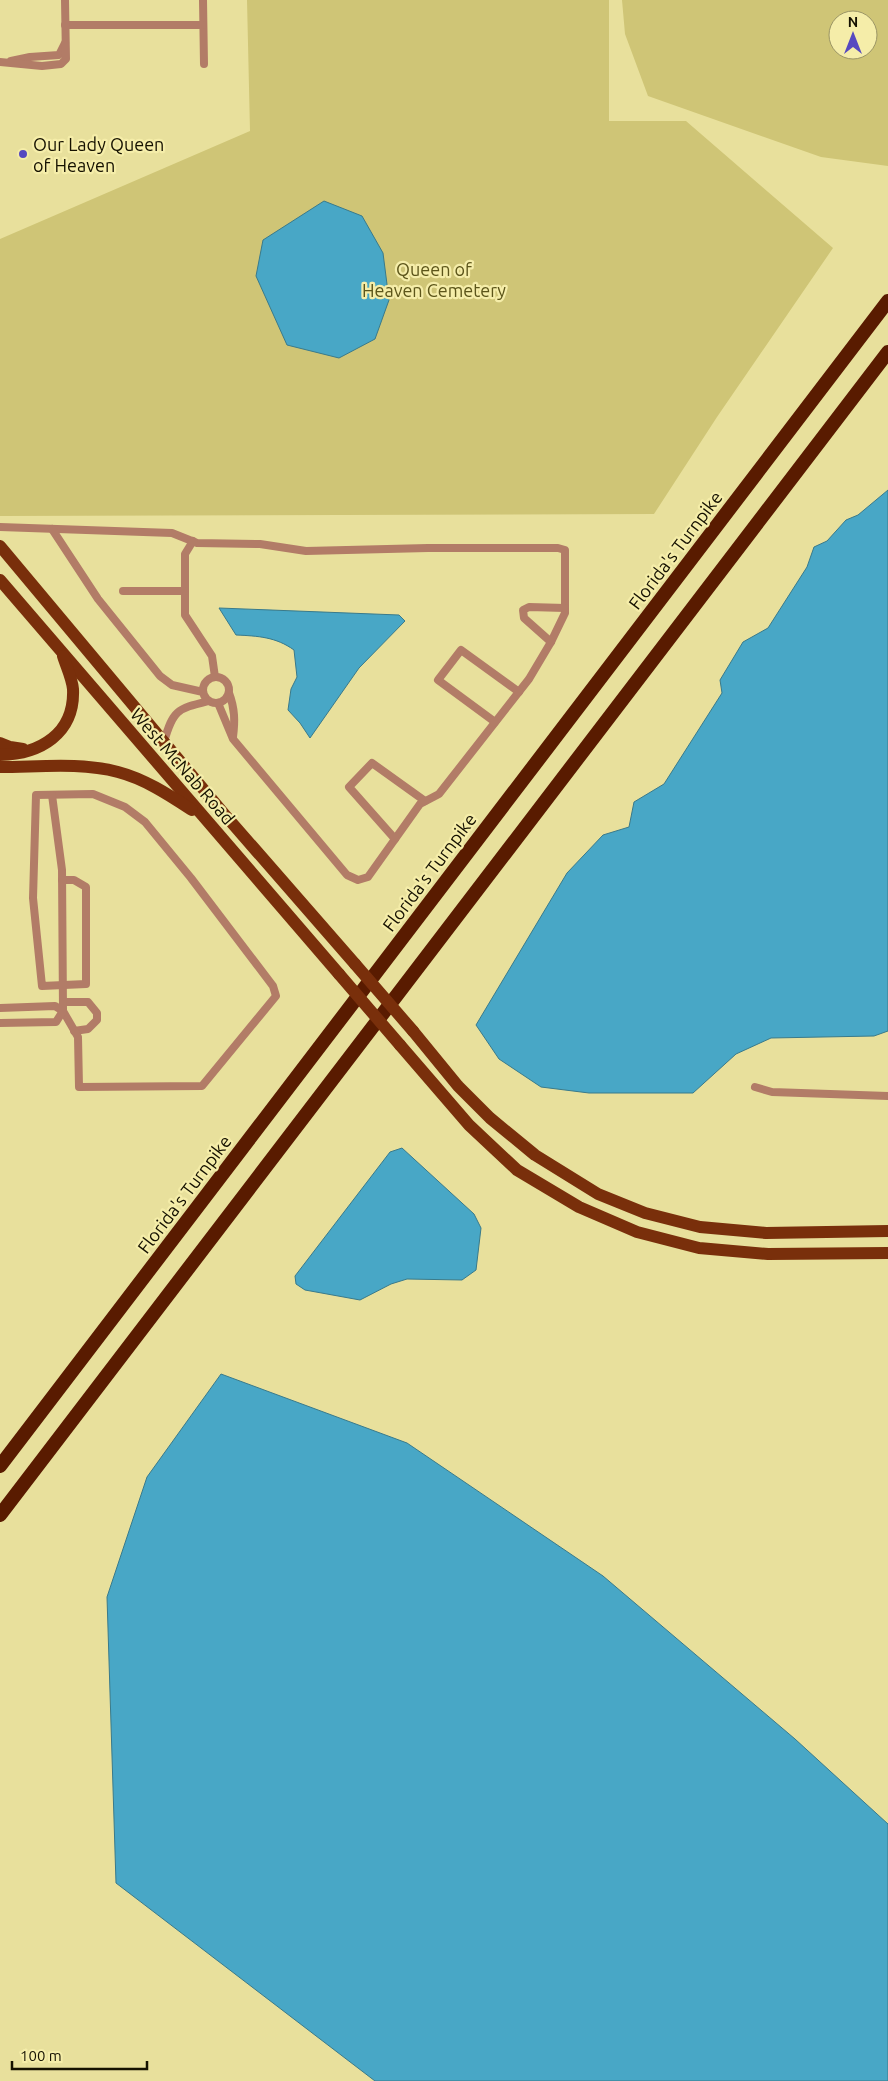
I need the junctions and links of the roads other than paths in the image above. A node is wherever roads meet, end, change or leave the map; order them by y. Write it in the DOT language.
graph roads {
  1 [pos="65,0"];
  2 [pos="203,0"];
  3 [pos="65,25"];
  4 [pos="203,25"];
  5 [pos="0,62"];
  6 [pos="204,64"];
  7 [pos="888,301"];
  8 [pos="888,352"];
  9 [pos="0,527"];
  10 [pos="52,529"];
  11 [pos="193,541"];
  12 [pos="0,546"];
  13 [pos="0,580"];
  14 [pos="185,591"];
  15 [pos="122,592"];
  16 [pos="566,608"];
  17 [pos="551,642"];
  18 [pos="61,651"];
  19 [pos="214,677"];
  20 [pos="203,692"];
  21 [pos="518,692"];
  22 [pos="229,693"];
  23 [pos="208,700"];
  24 [pos="218,703"];
  25 [pos="495,722"];
  26 [pos="232,739"];
  27 [pos="164,742"];
  28 [pos="0,743"];
  29 [pos="31,750"];
  30 [pos="0,755"];
  31 [pos="0,767"];
  32 [pos="52,795"];
  33 [pos="425,801"];
  34 [pos="206,819"];
  35 [pos="395,839"];
  36 [pos="62,880"];
  37 [pos="63,985"];
  38 [pos="64,1002"];
  39 [pos="40,1007"];
  40 [pos="0,1008"];
  41 [pos="63,1011"];
  42 [pos="40,1022"];
  43 [pos="0,1023"];
  44 [pos="74,1030"];
  45 [pos="755,1087"];
  46 [pos="888,1096"];
  47 [pos="888,1231"];
  48 [pos="888,1253"];
  49 [pos="2,1464"];
  50 [pos="3,1511"];
  1 -- 3 [label="street"];
  2 -- 4 [label="street"];
  3 -- 4 [label="street"];
  3 -- 5 [label="street"];
  4 -- 6 [label="street"];
  7 -- 49 [label="highway, Florida's Turnpike"];
  8 -- 50 [label="highway"];
  9 -- 10 [label="street"];
  10 -- 11 [label="street"];
  10 -- 20 [label="street"];
  11 -- 14 [label="street"];
  11 -- 16 [label="street"];
  12 -- 27 [label="main road, West McNab Road"];
  13 -- 18 [label="main road, West McNab Road"];
  14 -- 15 [label="street"];
  14 -- 19 [label="street"];
  16 -- 17 [label="street"];
  16 -- 17 [label="street"];
  17 -- 21 [label="street"];
  18 -- 29 [label="main road"];
  18 -- 34 [label="main road, West McNab Road"];
  19 -- 20 [label="street"];
  19 -- 22 [label="street"];
  20 -- 23 [label="street"];
  21 -- 25 [label="street"];
  21 -- 25 [label="street"];
  22 -- 24 [label="street"];
  22 -- 26 [label="street"];
  23 -- 24 [label="street"];
  23 -- 27 [label="street, West McNab Road"];
  24 -- 26 [label="street"];
  25 -- 33 [label="street"];
  26 -- 35 [label="street"];
  27 -- 47 [label="main road, West McNab Road, bridge"];
  28 -- 29 [label="main road"];
  29 -- 30 [label="main road"];
  31 -- 34 [label="main road"];
  32 -- 36 [label="street"];
  32 -- 37 [label="street"];
  32 -- 44 [label="street"];
  33 -- 35 [label="street"];
  33 -- 35 [label="street"];
  34 -- 48 [label="main road, West McNab Road, bridge"];
  36 -- 37 [label="street"];
  36 -- 37 [label="street"];
  37 -- 38 [label="street"];
  38 -- 41 [label="street"];
  38 -- 44 [label="street"];
  39 -- 40 [label="street"];
  39 -- 41 [label="street"];
  39 -- 42 [label="street"];
  41 -- 42 [label="street"];
  41 -- 44 [label="street"];
  42 -- 43 [label="street"];
  45 -- 46 [label="street"];
}
